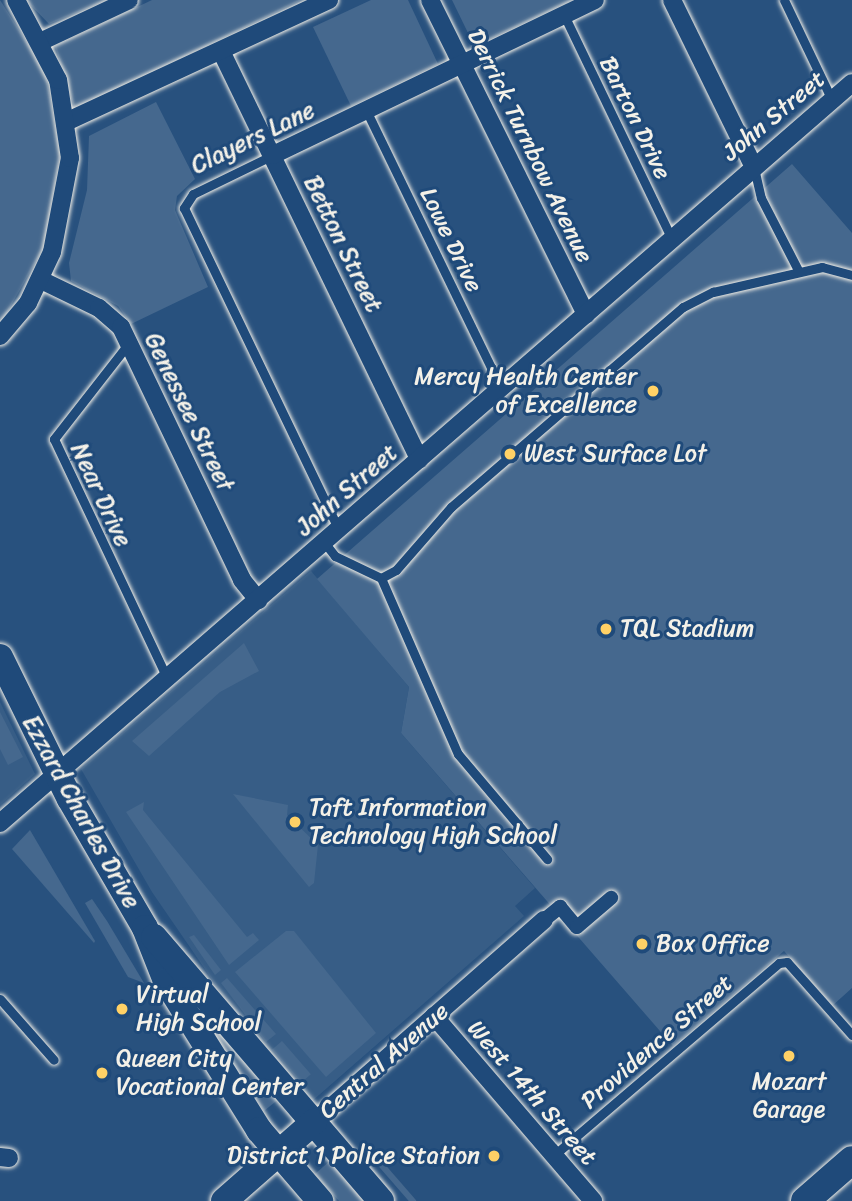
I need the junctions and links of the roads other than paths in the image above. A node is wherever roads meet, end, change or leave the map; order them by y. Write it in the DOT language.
graph roads {
  1 [pos="16,0"];
  2 [pos="129,0"];
  3 [pos="329,0"];
  4 [pos="430,0"];
  5 [pos="595,0"];
  6 [pos="672,0"];
  7 [pos="783,0"];
  8 [pos="564,15"];
  9 [pos="42,41"];
  10 [pos="221,51"];
  11 [pos="462,63"];
  12 [pos="852,83"];
  13 [pos="832,100"];
  14 [pos="366,110"];
  15 [pos="68,121"];
  16 [pos="273,155"];
  17 [pos="753,164"];
  18 [pos="672,239"];
  19 [pos="799,272"];
  20 [pos="852,275"];
  21 [pos="41,280"];
  22 [pos="586,314"];
  23 [pos="0,337"];
  24 [pos="129,344"];
  25 [pos="501,388"];
  26 [pos="419,459"];
  27 [pos="339,530"];
  28 [pos="324,542"];
  29 [pos="381,578"];
  30 [pos="258,600"];
  31 [pos="0,657"];
  32 [pos="167,678"];
  33 [pos="58,775"];
  34 [pos="0,823"];
  35 [pos="547,859"];
  36 [pos="611,898"];
  37 [pos="544,920"];
  38 [pos="145,928"];
  39 [pos="0,999"];
  40 [pos="434,1016"];
  41 [pos="852,1035"];
  42 [pos="54,1060"];
  43 [pos="314,1122"];
  44 [pos="278,1154"];
  45 [pos="553,1156"];
  46 [pos="852,1160"];
  47 [pos="224,1201"];
  48 [pos="320,1201"];
  49 [pos="381,1201"];
  50 [pos="593,1201"];
  51 [pos="805,1201"];
  1 -- 9 [label="street"];
  2 -- 9 [label="street"];
  3 -- 10 [label="street"];
  4 -- 11 [label="street, Derrick Turnbow Avenue"];
  5 -- 8 [label="street, Clayers Lane"];
  6 -- 17 [label="street"];
  7 -- 13 [label="lane"];
  8 -- 11 [label="street, Clayers Lane"];
  8 -- 18 [label="lane, Barton Drive"];
  9 -- 15 [label="street"];
  10 -- 15 [label="street"];
  10 -- 16 [label="street, Betton Street"];
  11 -- 14 [label="street, Clayers Lane"];
  11 -- 22 [label="street, Derrick Turnbow Avenue"];
  12 -- 13 [label="street, John Street"];
  13 -- 17 [label="street, John Street"];
  14 -- 16 [label="street, Clayers Lane"];
  14 -- 25 [label="lane, Lowe Drive"];
  15 -- 21 [label="street"];
  16 -- 26 [label="street, Betton Street"];
  16 -- 27 [label="lane, Clayers Lane"];
  17 -- 18 [label="street, John Street"];
  17 -- 19 [label="lane"];
  18 -- 22 [label="street, John Street"];
  19 -- 20 [label="lane"];
  19 -- 29 [label="lane"];
  21 -- 23 [label="street"];
  21 -- 24 [label="street, Genessee Street"];
  22 -- 25 [label="street, John Street"];
  24 -- 30 [label="street, Genessee Street"];
  24 -- 32 [label="lane, Near Drive"];
  25 -- 26 [label="street, John Street"];
  26 -- 27 [label="street, John Street"];
  27 -- 28 [label="street, John Street"];
  28 -- 29 [label="lane"];
  28 -- 30 [label="street, John Street"];
  29 -- 35 [label="lane"];
  30 -- 32 [label="street, John Street"];
  31 -- 33 [label="main road, Ezzard Charles Drive"];
  32 -- 33 [label="street, John Street"];
  33 -- 34 [label="street, John Street"];
  33 -- 38 [label="main road, Ezzard Charles Drive"];
  36 -- 37 [label="street"];
  37 -- 40 [label="street, Central Avenue"];
  38 -- 43 [label="main road, Ezzard Charles Drive"];
  38 -- 44 [label="main road, Ezzard Charles Drive"];
  39 -- 42 [label="lane"];
  40 -- 43 [label="street, Central Avenue"];
  40 -- 45 [label="street, West 14th Street"];
  41 -- 45 [label="lane, Providence Street"];
  43 -- 44 [label="main road, Central Avenue"];
  43 -- 49 [label="main road, Ezzard Charles Drive"];
  44 -- 47 [label="main road, Central Avenue"];
  44 -- 48 [label="main road, Ezzard Charles Drive"];
  45 -- 50 [label="street, West 14th Street"];
  46 -- 51 [label="main road"];
}
